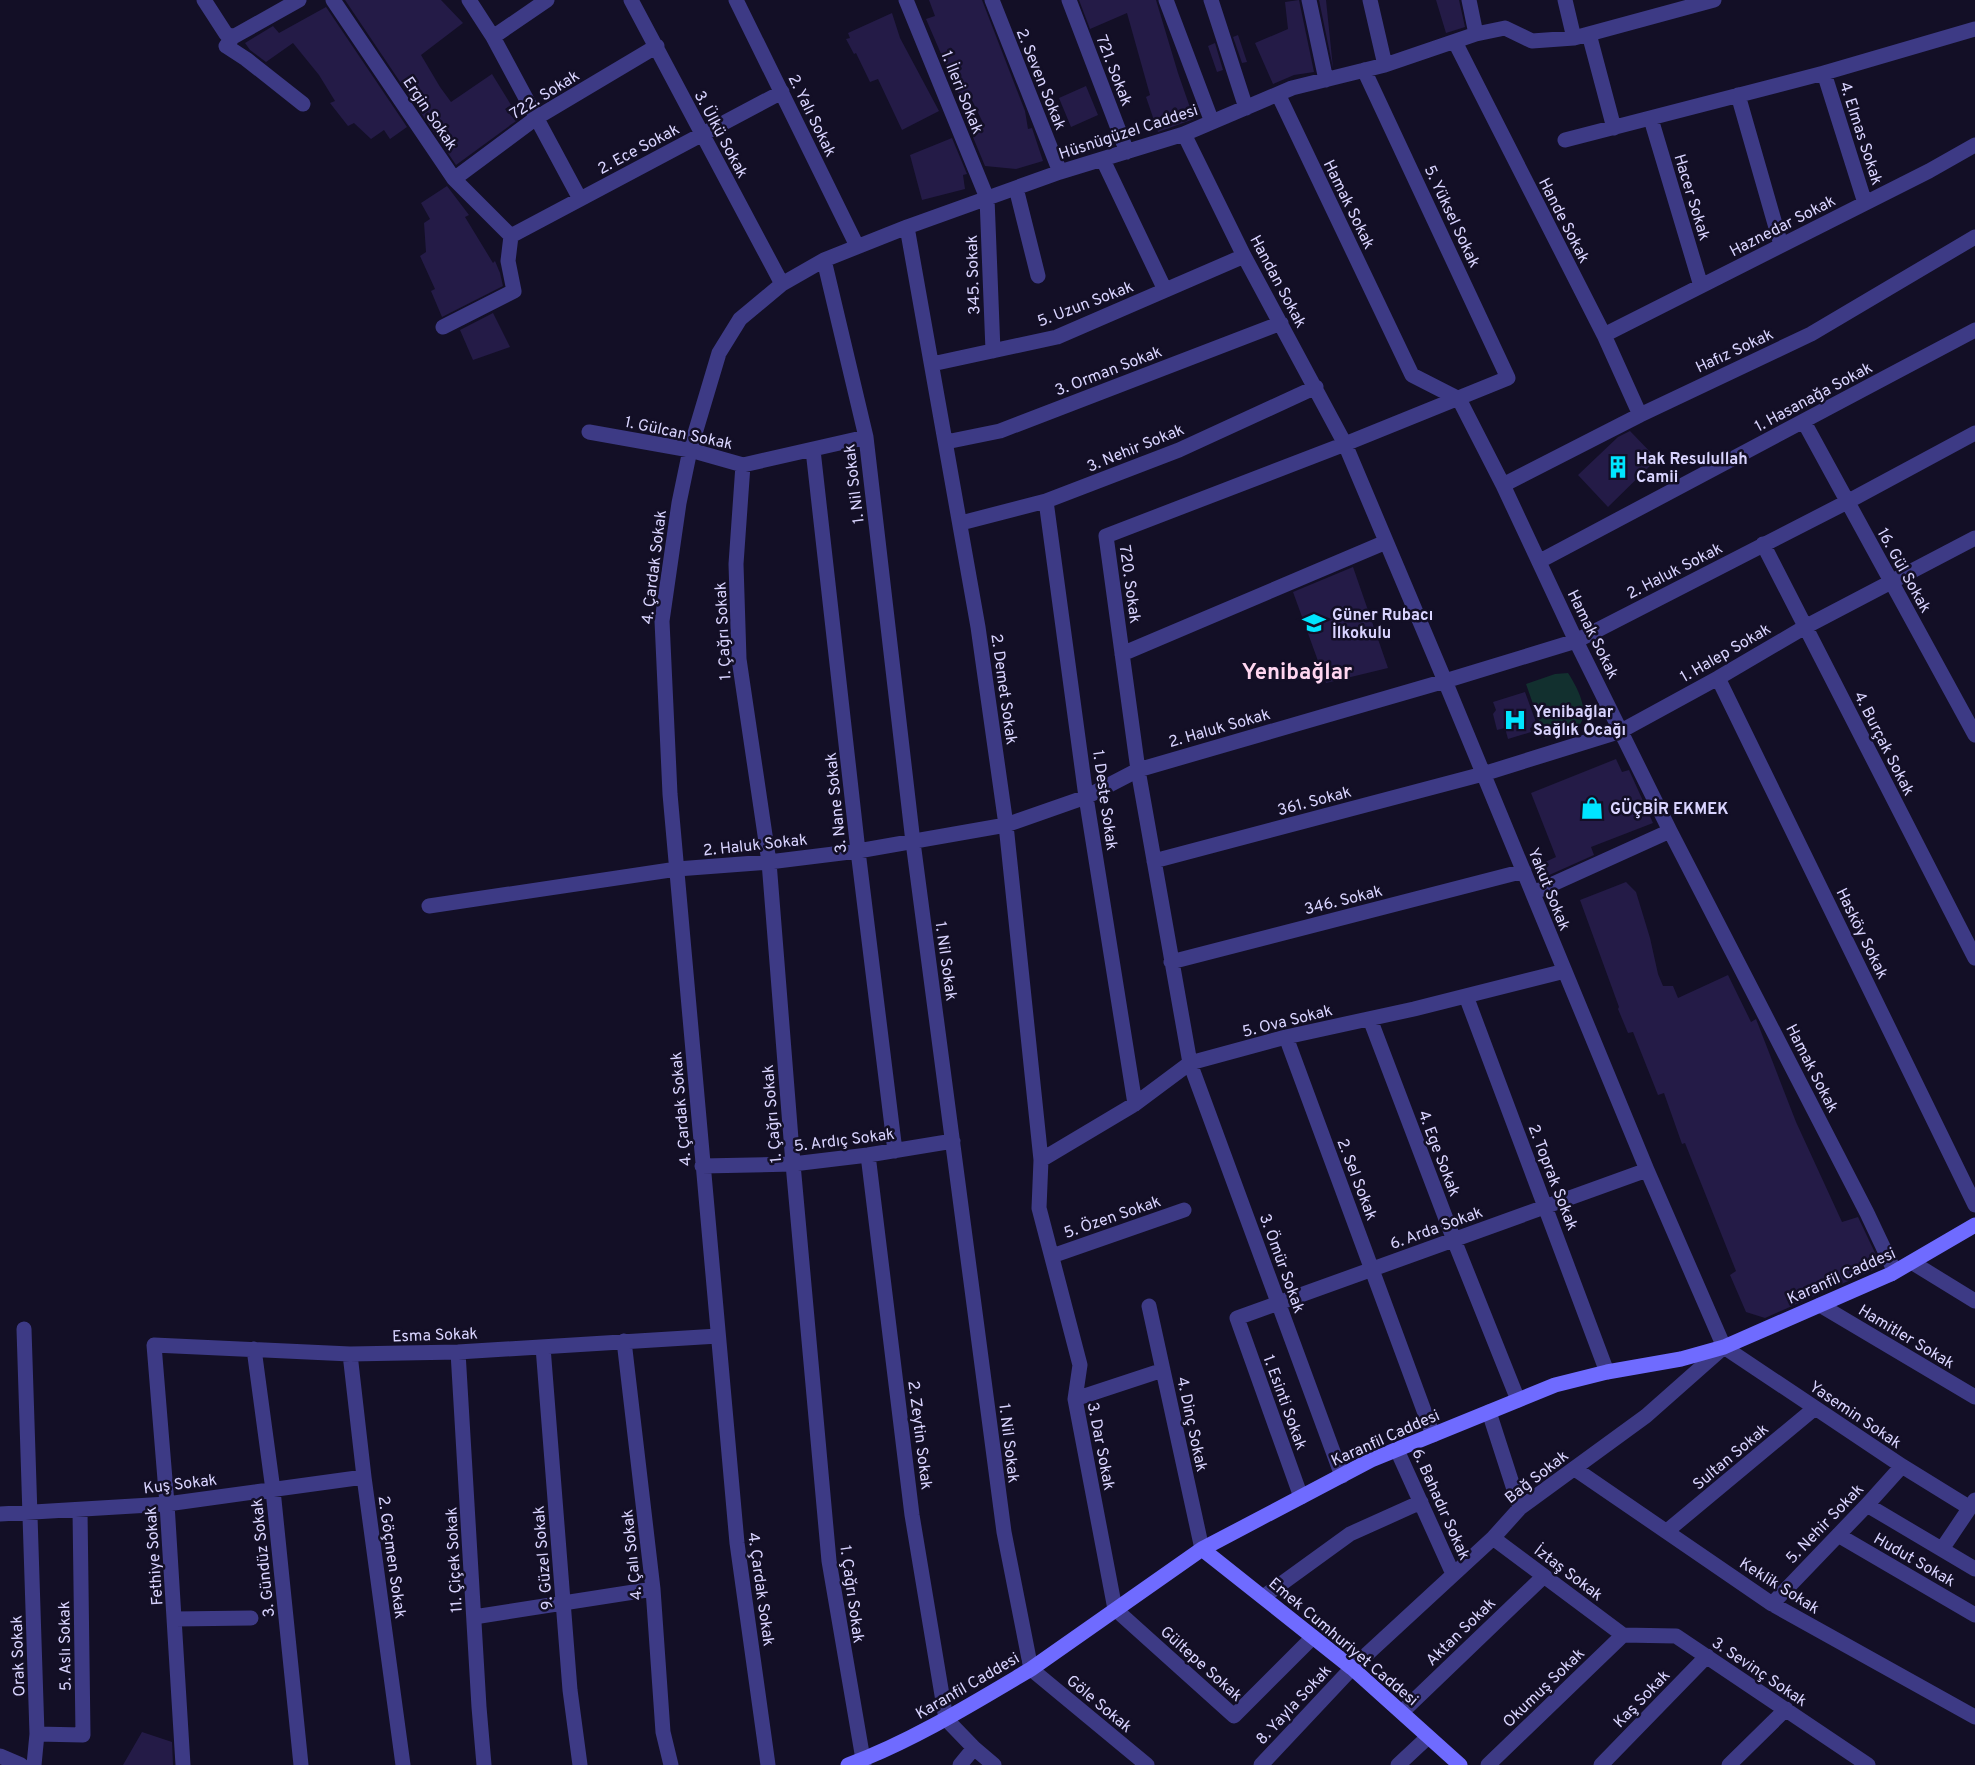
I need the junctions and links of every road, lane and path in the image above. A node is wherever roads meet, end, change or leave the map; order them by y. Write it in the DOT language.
graph roads {
  1 [pos="204,0"];
  2 [pos="299,0"];
  3 [pos="333,0"];
  4 [pos="469,0"];
  5 [pos="547,0"];
  6 [pos="631,0"];
  7 [pos="736,0"];
  8 [pos="906,0"];
  9 [pos="992,0"];
  10 [pos="1069,0"];
  11 [pos="1166,0"];
  12 [pos="1211,0"];
  13 [pos="1309,0"];
  14 [pos="1370,0"];
  15 [pos="1469,0"];
  16 [pos="1565,0"];
  17 [pos="1714,0"];
  18 [pos="1975,29"];
  19 [pos="1476,34"];
  20 [pos="1581,36"];
  21 [pos="494,37"];
  22 [pos="233,38"];
  23 [pos="1455,42"];
  24 [pos="657,46"];
  25 [pos="1385,64"];
  26 [pos="1364,70"];
  27 [pos="1824,73"];
  28 [pos="1326,80"];
  29 [pos="782,92"];
  30 [pos="1278,94"];
  31 [pos="1738,95"];
  32 [pos="303,104"];
  33 [pos="1246,108"];
  34 [pos="536,118"];
  35 [pos="1651,119"];
  36 [pos="1212,122"];
  37 [pos="1614,128"];
  38 [pos="1184,134"];
  39 [pos="701,135"];
  40 [pos="1565,140"];
  41 [pos="1975,145"];
  42 [pos="1127,152"];
  43 [pos="1103,160"];
  44 [pos="1060,172"];
  45 [pos="454,179"];
  46 [pos="1016,188"];
  47 [pos="987,198"];
  48 [pos="580,200"];
  49 [pos="1865,203"];
  50 [pos="907,227"];
  51 [pos="511,236"];
  52 [pos="1975,237"];
  53 [pos="1781,245"];
  54 [pos="857,246"];
  55 [pos="1244,256"];
  56 [pos="824,260"];
  57 [pos="1038,276"];
  58 [pos="782,284"];
  59 [pos="1701,286"];
  60 [pos="1165,290"];
  61 [pos="1281,323"];
  62 [pos="443,327"];
  63 [pos="1975,330"];
  64 [pos="1604,335"];
  65 [pos="993,351"];
  66 [pos="932,364"];
  67 [pos="1508,378"];
  68 [pos="1316,387"];
  69 [pos="1459,399"];
  70 [pos="1640,415"];
  71 [pos="1804,422"];
  72 [pos="589,432"];
  73 [pos="1975,433"];
  74 [pos="866,437"];
  75 [pos="946,442"];
  76 [pos="1345,444"];
  77 [pos="690,450"];
  78 [pos="813,450"];
  79 [pos="743,465"];
  80 [pos="1503,485"];
  81 [pos="1046,501"];
  82 [pos="1847,502"];
  83 [pos="961,523"];
  84 [pos="1975,538"];
  85 [pos="1386,542"];
  86 [pos="1763,544"];
  87 [pos="1540,561"];
  88 [pos="1892,582"];
  89 [pos="1805,627"];
  90 [pos="1576,641"];
  91 [pos="1122,654"];
  92 [pos="1718,678"];
  93 [pos="1445,681"];
  94 [pos="1621,731"];
  95 [pos="1975,735"];
  96 [pos="1138,770"];
  97 [pos="1483,774"];
  98 [pos="1086,797"];
  99 [pos="1006,825"];
  100 [pos="1671,831"];
  101 [pos="913,842"];
  102 [pos="858,851"];
  103 [pos="1154,861"];
  104 [pos="769,862"];
  105 [pos="677,870"];
  106 [pos="1524,871"];
  107 [pos="1533,893"];
  108 [pos="429,906"];
  109 [pos="1975,958"];
  110 [pos="1172,962"];
  111 [pos="1565,971"];
  112 [pos="1466,996"];
  113 [pos="1370,1019"];
  114 [pos="1286,1037"];
  115 [pos="1190,1063"];
  116 [pos="1135,1104"];
  117 [pos="953,1141"];
  118 [pos="895,1151"];
  119 [pos="868,1155"];
  120 [pos="1041,1160"];
  121 [pos="793,1164"];
  122 [pos="702,1166"];
  123 [pos="1647,1170"];
  124 [pos="1975,1204"];
  125 [pos="1546,1206"];
  126 [pos="1184,1209"];
  127 [pos="1975,1225"];
  128 [pos="1454,1240"];
  129 [pos="1052,1256"];
  130 [pos="1913,1263"];
  131 [pos="1373,1269"];
  132 [pos="1891,1274"];
  133 [pos="1975,1301"];
  134 [pos="1278,1303"];
  135 [pos="1820,1305"];
  136 [pos="1149,1306"];
  137 [pos="1237,1318"];
  138 [pos="24,1329"];
  139 [pos="718,1336"];
  140 [pos="624,1341"];
  141 [pos="154,1345"];
  142 [pos="543,1347"];
  143 [pos="1724,1347"];
  144 [pos="254,1349"];
  145 [pos="458,1352"];
  146 [pos="350,1354"];
  147 [pos="1163,1370"];
  148 [pos="1607,1372"];
  149 [pos="1975,1397"];
  150 [pos="1075,1399"];
  151 [pos="1518,1400"];
  152 [pos="1815,1408"];
  153 [pos="1489,1412"];
  154 [pos="1433,1435"];
  155 [pos="1397,1450"];
  156 [pos="1902,1466"];
  157 [pos="1575,1469"];
  158 [pos="1342,1476"];
  159 [pos="364,1477"];
  160 [pos="273,1490"];
  161 [pos="1301,1497"];
  162 [pos="1421,1502"];
  163 [pos="167,1504"];
  164 [pos="1972,1504"];
  165 [pos="1867,1505"];
  166 [pos="1520,1508"];
  167 [pos="80,1510"];
  168 [pos="30,1512"];
  169 [pos="0,1514"];
  170 [pos="1667,1531"];
  171 [pos="1838,1535"];
  172 [pos="1492,1538"];
  173 [pos="1202,1549"];
  174 [pos="1942,1549"];
  175 [pos="1975,1569"];
  176 [pos="1454,1574"];
  177 [pos="1544,1576"];
  178 [pos="653,1589"];
  179 [pos="1263,1597"];
  180 [pos="563,1603"];
  181 [pos="1772,1604"];
  182 [pos="1115,1609"];
  183 [pos="1975,1615"];
  184 [pos="474,1617"];
  185 [pos="251,1618"];
  186 [pos="175,1619"];
  187 [pos="1623,1635"];
  188 [pos="1313,1637"];
  189 [pos="1707,1656"];
  190 [pos="1352,1668"];
  191 [pos="1031,1670"];
  192 [pos="1786,1709"];
  193 [pos="1401,1712"];
  194 [pos="1975,1717"];
  195 [pos="946,1719"];
  196 [pos="37,1734"];
  197 [pos="1428,1737"];
  198 [pos="974,1748"];
  199 [pos="0,1756"];
  200 [pos="858,1763"];
  201 [pos="1860,1763"];
  202 [pos="21,1765"];
  203 [pos="34,1765"];
  204 [pos="183,1765"];
  205 [pos="301,1765"];
  206 [pos="404,1765"];
  207 [pos="484,1765"];
  208 [pos="580,1765"];
  209 [pos="671,1765"];
  210 [pos="768,1765"];
  211 [pos="960,1765"];
  212 [pos="994,1765"];
  213 [pos="1147,1765"];
  214 [pos="1261,1765"];
  215 [pos="1398,1765"];
  216 [pos="1460,1765"];
  217 [pos="1488,1765"];
  218 [pos="1601,1765"];
  219 [pos="1729,1765"];
  1 -- 22 [label="street"];
  2 -- 22 [label="street"];
  3 -- 45 [label="street, Ergin Sokak"];
  4 -- 21 [label="street"];
  5 -- 21 [label="street"];
  6 -- 24 [label="street, 3. Ülkü Sokak"];
  7 -- 29 [label="street, 2. Yalı Sokak"];
  8 -- 47 [label="street, 1. İleri Sokak"];
  9 -- 44 [label="street, 2. Seven Sokak"];
  10 -- 42 [label="street, 721. Sokak"];
  11 -- 36 [label="street"];
  12 -- 33 [label="street"];
  13 -- 28 [label="street"];
  14 -- 25 [label="street"];
  15 -- 19 [label="street"];
  16 -- 20 [label="street"];
  17 -- 20 [label="street, Hüsnügüzel Caddesi"];
  18 -- 27 [label="street"];
  19 -- 20 [label="street, Hüsnügüzel Caddesi"];
  19 -- 23 [label="street, Hüsnügüzel Caddesi"];
  20 -- 37 [label="street"];
  21 -- 34 [label="street"];
  22 -- 32 [label="street"];
  23 -- 25 [label="street, Hüsnügüzel Caddesi"];
  23 -- 64 [label="street, Hande Sokak"];
  24 -- 34 [label="street, 722. Sokak"];
  24 -- 39 [label="street, 3. Ülkü Sokak"];
  25 -- 26 [label="street, Hüsnügüzel Caddesi"];
  26 -- 28 [label="street, Hüsnügüzel Caddesi"];
  26 -- 67 [label="street, 5. Yüksel Sokak"];
  27 -- 31 [label="street"];
  27 -- 49 [label="street, 4. Elmas Sokak"];
  28 -- 30 [label="street, Hüsnügüzel Caddesi"];
  29 -- 39 [label="street, 2. Ece Sokak"];
  29 -- 54 [label="street, 2. Yalı Sokak"];
  30 -- 33 [label="street, Hüsnügüzel Caddesi"];
  30 -- 69 [label="street, Hamak Sokak"];
  31 -- 35 [label="street"];
  31 -- 53 [label="street"];
  33 -- 36 [label="street, Hüsnügüzel Caddesi"];
  34 -- 45 [label="street, 722. Sokak"];
  34 -- 48 [label="street"];
  35 -- 37 [label="street"];
  35 -- 59 [label="street, Hacer Sokak"];
  36 -- 38 [label="street, Hüsnügüzel Caddesi"];
  37 -- 40 [label="street"];
  38 -- 42 [label="street, Hüsnügüzel Caddesi"];
  38 -- 55 [label="street, Handan Sokak"];
  39 -- 48 [label="street, 2. Ece Sokak"];
  39 -- 58 [label="street, 3. Ülkü Sokak"];
  41 -- 49 [label="street, Haznedar Sokak"];
  42 -- 43 [label="street, Hüsnügüzel Caddesi"];
  43 -- 44 [label="street, Hüsnügüzel Caddesi"];
  43 -- 60 [label="street"];
  44 -- 46 [label="street, Hüsnügüzel Caddesi"];
  45 -- 51 [label="street, Ergin Sokak"];
  46 -- 47 [label="street, Hüsnügüzel Caddesi"];
  46 -- 57 [label="street"];
  47 -- 50 [label="street, Hüsnügüzel Caddesi"];
  47 -- 65 [label="street, 345. Sokak"];
  48 -- 51 [label="street, 2. Ece Sokak"];
  49 -- 53 [label="street, Haznedar Sokak"];
  50 -- 54 [label="street, Hüsnügüzel Caddesi"];
  50 -- 66 [label="street, 2. Demet Sokak"];
  51 -- 62 [label="street"];
  52 -- 70 [label="street, Hafız Sokak"];
  53 -- 59 [label="street, Haznedar Sokak"];
  54 -- 56 [label="street, Hüsnügüzel Caddesi"];
  55 -- 60 [label="street, 5. Uzun Sokak"];
  55 -- 61 [label="street, Handan Sokak"];
  56 -- 58 [label="street, Hüsnügüzel Caddesi"];
  56 -- 74 [label="street, 1. Nil Sokak"];
  58 -- 77 [label="street, Hüsnügüzel Caddesi"];
  59 -- 64 [label="street, Haznedar Sokak"];
  60 -- 65 [label="street, 5. Uzun Sokak"];
  61 -- 68 [label="street, Handan Sokak"];
  61 -- 75 [label="street, 3. Orman Sokak"];
  63 -- 71 [label="street, 1. Hasanağa Sokak"];
  64 -- 70 [label="street, Hande Sokak"];
  65 -- 66 [label="street, 5. Uzun Sokak"];
  66 -- 75 [label="street, 2. Demet Sokak"];
  67 -- 69 [label="street, 720. Sokak"];
  68 -- 76 [label="street, Handan Sokak"];
  68 -- 81 [label="street, 3. Nehir Sokak"];
  69 -- 76 [label="street, 720. Sokak"];
  69 -- 80 [label="street, Hamak Sokak"];
  70 -- 80 [label="street, Hafız Sokak"];
  71 -- 82 [label="street, 16. Gül Sokak"];
  71 -- 87 [label="street, 1. Hasanağa Sokak"];
  72 -- 77 [label="street, 1. Gülcan Sokak"];
  73 -- 82 [label="street, 2. Haluk Sokak"];
  74 -- 78 [label="street, 1. Gülcan Sokak"];
  74 -- 101 [label="street, 1. Nil Sokak"];
  75 -- 83 [label="street, 2. Demet Sokak"];
  76 -- 85 [label="street, Yakut Sokak"];
  76 -- 91 [label="street, 720. Sokak"];
  77 -- 79 [label="street, 1. Gülcan Sokak"];
  77 -- 105 [label="street, 4. Çardak Sokak"];
  78 -- 79 [label="street, 1. Gülcan Sokak"];
  78 -- 102 [label="street, 3. Nane Sokak"];
  79 -- 104 [label="street, 1. Çağrı Sokak"];
  80 -- 87 [label="street, Hamak Sokak"];
  81 -- 83 [label="street, 3. Nehir Sokak"];
  81 -- 98 [label="street, 1. Deste Sokak"];
  82 -- 86 [label="street, 2. Haluk Sokak"];
  82 -- 88 [label="street, 16. Gül Sokak"];
  83 -- 99 [label="street, 2. Demet Sokak"];
  84 -- 88 [label="street, 1. Halep Sokak"];
  85 -- 91 [label="street"];
  85 -- 93 [label="street, Yakut Sokak"];
  86 -- 89 [label="street, 4. Burçak Sokak"];
  86 -- 90 [label="street, 2. Haluk Sokak"];
  87 -- 90 [label="street, Hamak Sokak"];
  88 -- 89 [label="street, 1. Halep Sokak"];
  88 -- 95 [label="street, 16. Gül Sokak"];
  89 -- 92 [label="street, 1. Halep Sokak"];
  89 -- 109 [label="street, 4. Burçak Sokak"];
  90 -- 93 [label="street, 2. Haluk Sokak"];
  90 -- 94 [label="street, Hamak Sokak"];
  91 -- 96 [label="street, 720. Sokak"];
  92 -- 94 [label="street, 1. Halep Sokak"];
  92 -- 124 [label="street, Hasköy Sokak"];
  93 -- 96 [label="street, 2. Haluk Sokak"];
  93 -- 97 [label="street, Yakut Sokak"];
  94 -- 97 [label="street, 1. Halep Sokak"];
  94 -- 100 [label="street, Hamak Sokak"];
  96 -- 98 [label="street, 2. Haluk Sokak"];
  96 -- 103 [label="street, 720. Sokak"];
  97 -- 103 [label="street, 361. Sokak"];
  97 -- 106 [label="street, Yakut Sokak"];
  98 -- 99 [label="street, 2. Haluk Sokak"];
  98 -- 116 [label="street, 1. Deste Sokak"];
  99 -- 101 [label="street, 2. Haluk Sokak"];
  99 -- 120 [label="street, 2. Demet Sokak"];
  100 -- 107 [label="street"];
  100 -- 132 [label="street, Hamak Sokak"];
  101 -- 102 [label="street, 2. Haluk Sokak"];
  101 -- 117 [label="street, 1. Nil Sokak"];
  102 -- 104 [label="street, 2. Haluk Sokak"];
  102 -- 118 [label="street, 3. Nane Sokak"];
  103 -- 110 [label="street, 720. Sokak"];
  104 -- 105 [label="street, 2. Haluk Sokak"];
  104 -- 121 [label="street, 1. Çağrı Sokak"];
  105 -- 108 [label="street, 2. Haluk Sokak"];
  105 -- 122 [label="street, 4. Çardak Sokak"];
  106 -- 107 [label="street, Yakut Sokak"];
  106 -- 110 [label="street, 346. Sokak"];
  107 -- 111 [label="street, Yakut Sokak"];
  110 -- 115 [label="street, 720. Sokak"];
  111 -- 112 [label="street, 5. Ova Sokak"];
  111 -- 123 [label="street, Yakut Sokak"];
  112 -- 113 [label="street, 5. Ova Sokak"];
  112 -- 125 [label="street, 2. Toprak Sokak"];
  113 -- 114 [label="street, 5. Ova Sokak"];
  113 -- 128 [label="street, 4. Ege Sokak"];
  114 -- 115 [label="street, 5. Ova Sokak"];
  114 -- 131 [label="street, 2. Sel Sokak"];
  115 -- 116 [label="street, 5. Ova Sokak"];
  115 -- 134 [label="street, 3. Ömür Sokak"];
  116 -- 120 [label="street, 5. Ova Sokak"];
  117 -- 118 [label="street, 5. Ardıç Sokak"];
  117 -- 191 [label="street, 1. Nil Sokak"];
  118 -- 119 [label="street, 5. Ardıç Sokak"];
  119 -- 121 [label="street, 5. Ardıç Sokak"];
  119 -- 195 [label="street, 2. Zeytin Sokak"];
  120 -- 129 [label="street, 3. Dar Sokak"];
  121 -- 122 [label="street, 5. Ardıç Sokak"];
  121 -- 200 [label="street, 1. Çağrı Sokak"];
  122 -- 139 [label="street, 4. Çardak Sokak"];
  123 -- 125 [label="street, 6. Arda Sokak"];
  123 -- 143 [label="street, Yakut Sokak"];
  125 -- 128 [label="street, 6. Arda Sokak"];
  125 -- 148 [label="street, 2. Toprak Sokak"];
  126 -- 129 [label="street, 5. Özen Sokak"];
  127 -- 130 [label="street, Karanfil Caddesi"];
  128 -- 131 [label="street, 6. Arda Sokak"];
  128 -- 151 [label="street, 4. Ege Sokak"];
  129 -- 150 [label="street, 3. Dar Sokak"];
  130 -- 132 [label="street, Karanfil Caddesi"];
  130 -- 133 [label="street"];
  131 -- 134 [label="street, 6. Arda Sokak"];
  131 -- 154 [label="street, 2. Sel Sokak"];
  132 -- 135 [label="street, Karanfil Caddesi"];
  134 -- 137 [label="street, 6. Arda Sokak"];
  134 -- 158 [label="street, 3. Ömür Sokak"];
  135 -- 143 [label="street, Karanfil Caddesi"];
  135 -- 149 [label="street, Hamitler Sokak"];
  136 -- 147 [label="street, 4. Dinç Sokak"];
  137 -- 161 [label="street, 1. Esinti Sokak"];
  138 -- 168 [label="street, Orak Sokak"];
  139 -- 140 [label="street, Esma Sokak"];
  139 -- 210 [label="street, 4. Çardak Sokak"];
  140 -- 142 [label="street, Esma Sokak"];
  140 -- 178 [label="street, 4. Çalı Sokak"];
  141 -- 144 [label="street, Esma Sokak"];
  141 -- 163 [label="street, Fethiye Sokak"];
  142 -- 145 [label="street, Esma Sokak"];
  142 -- 180 [label="street, 9. Güzel Sokak"];
  143 -- 148 [label="street, Karanfil Caddesi"];
  143 -- 152 [label="street, Yasemin Sokak"];
  143 -- 157 [label="street, Bağ Sokak"];
  144 -- 146 [label="street, Esma Sokak"];
  144 -- 160 [label="street, 3. Gündüz Sokak"];
  145 -- 146 [label="street, Esma Sokak"];
  145 -- 184 [label="street, 11. Çiçek Sokak"];
  146 -- 159 [label="street, 2. Göçmen Sokak"];
  147 -- 150 [label="street"];
  147 -- 173 [label="street, 4. Dinç Sokak"];
  148 -- 151 [label="street, Karanfil Caddesi"];
  150 -- 182 [label="street, 3. Dar Sokak"];
  151 -- 153 [label="street, Karanfil Caddesi"];
  152 -- 156 [label="street, Yasemin Sokak"];
  152 -- 170 [label="street, Sultan Sokak"];
  153 -- 154 [label="street, Karanfil Caddesi"];
  153 -- 166 [label="street"];
  154 -- 155 [label="street, Karanfil Caddesi"];
  155 -- 158 [label="street, Karanfil Caddesi"];
  155 -- 162 [label="street, 6. Bahadır Sokak"];
  156 -- 164 [label="street, Yasemin Sokak"];
  156 -- 165 [label="street, 5. Nehir Sokak"];
  157 -- 166 [label="street, Bağ Sokak"];
  157 -- 170 [label="street, Keklik Sokak"];
  158 -- 161 [label="street, Karanfil Caddesi"];
  159 -- 160 [label="street, Kuş Sokak"];
  159 -- 206 [label="street, 2. Göçmen Sokak"];
  160 -- 163 [label="street, Kuş Sokak"];
  160 -- 205 [label="street, 3. Gündüz Sokak"];
  161 -- 173 [label="street, Karanfil Caddesi"];
  162 -- 176 [label="street, 6. Bahadır Sokak"];
  162 -- 179 [label="street"];
  163 -- 167 [label="street, Kuş Sokak"];
  163 -- 186 [label="street, Fethiye Sokak"];
  164 -- 174 [label="street"];
  165 -- 171 [label="street, 5. Nehir Sokak"];
  165 -- 174 [label="street"];
  166 -- 172 [label="street, Bağ Sokak"];
  167 -- 168 [label="street, Kuş Sokak"];
  167 -- 196 [label="street, 5. Aslı Sokak"];
  168 -- 169 [label="street, Kuş Sokak"];
  168 -- 196 [label="street, Orak Sokak"];
  170 -- 181 [label="street, Keklik Sokak"];
  171 -- 181 [label="street, 5. Nehir Sokak"];
  171 -- 183 [label="street, Hudut Sokak"];
  172 -- 176 [label="street, Bağ Sokak"];
  172 -- 177 [label="street, İztaş Sokak"];
  173 -- 179 [label="street, Emek Cumhuriyet Caddesi"];
  173 -- 182 [label="street, Karanfil Caddesi"];
  174 -- 175 [label="street"];
  176 -- 190 [label="street, Bağ Sokak"];
  177 -- 187 [label="street, İztaş Sokak"];
  177 -- 193 [label="street, Aktan Sokak"];
  178 -- 180 [label="street"];
  178 -- 209 [label="street, 4. Çalı Sokak"];
  179 -- 188 [label="street, Emek Cumhuriyet Caddesi"];
  180 -- 184 [label="street"];
  180 -- 208 [label="street, 9. Güzel Sokak"];
  181 -- 194 [label="street, Keklik Sokak"];
  182 -- 188 [label="street, Gültepe Sokak"];
  182 -- 191 [label="street, Karanfil Caddesi"];
  184 -- 207 [label="street, 11. Çiçek Sokak"];
  185 -- 186 [label="street"];
  186 -- 204 [label="street, Fethiye Sokak"];
  187 -- 189 [label="street, 3. Sevinç Sokak"];
  187 -- 217 [label="street, Okumuş Sokak"];
  188 -- 190 [label="street, Emek Cumhuriyet Caddesi"];
  189 -- 192 [label="street, 3. Sevinç Sokak"];
  189 -- 218 [label="street, Kaş Sokak"];
  190 -- 193 [label="street, Emek Cumhuriyet Caddesi"];
  190 -- 214 [label="street, 8. Yayla Sokak"];
  191 -- 195 [label="street, Karanfil Caddesi"];
  191 -- 213 [label="street, Göle Sokak"];
  192 -- 201 [label="street, 3. Sevinç Sokak"];
  192 -- 219 [label="street"];
  193 -- 197 [label="street, Emek Cumhuriyet Caddesi"];
  195 -- 198 [label="street"];
  195 -- 200 [label="street, Karanfil Caddesi"];
  196 -- 203 [label="street, Orak Sokak"];
  197 -- 215 [label="street"];
  197 -- 216 [label="street, Emek Cumhuriyet Caddesi"];
  198 -- 211 [label="street"];
  198 -- 212 [label="street"];
  199 -- 202 [label="street"];
}
